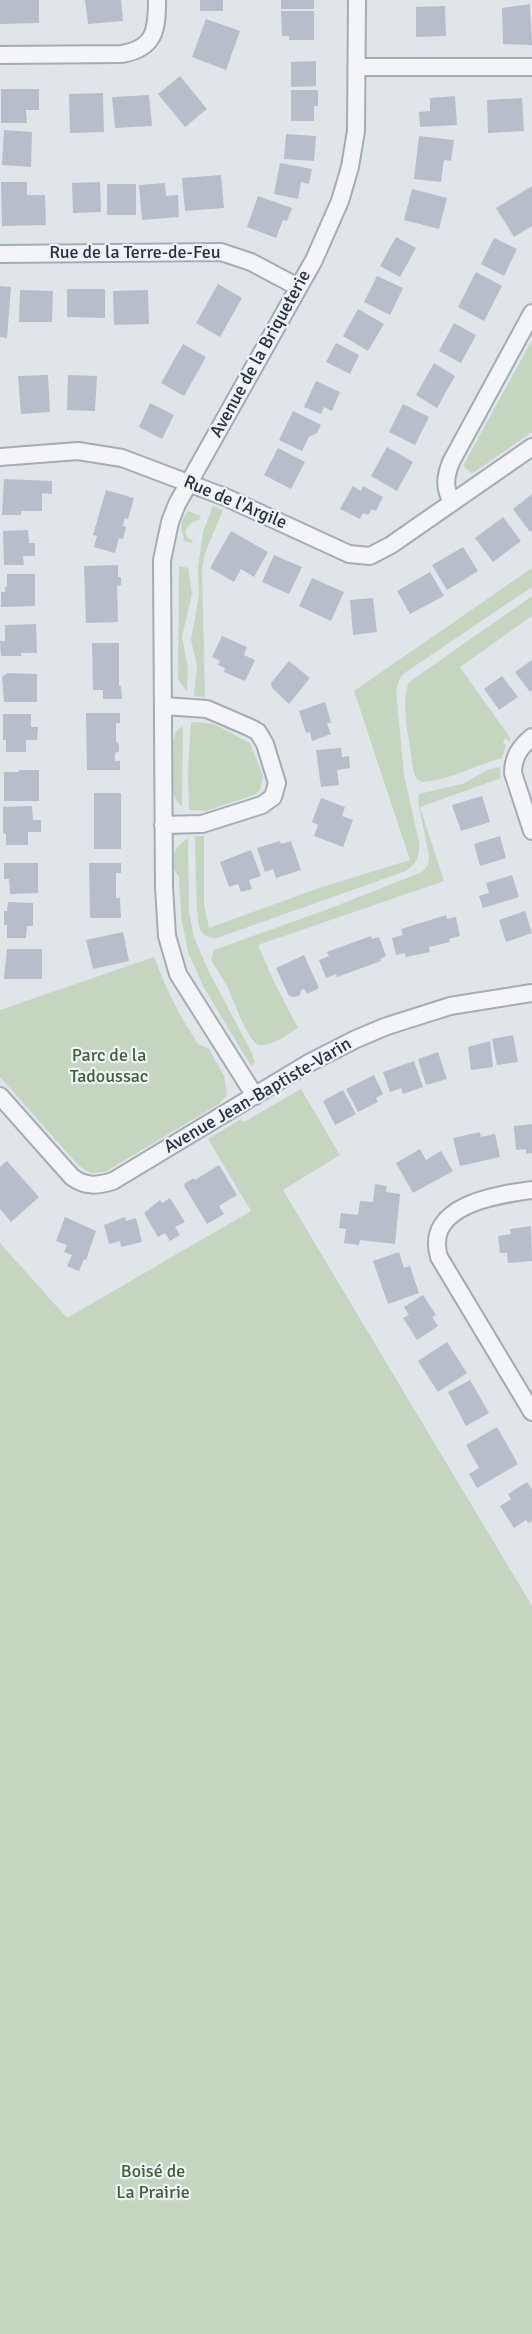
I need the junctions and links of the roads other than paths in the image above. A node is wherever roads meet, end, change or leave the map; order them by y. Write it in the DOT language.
graph roads {
  1 [pos="157,0"];
  2 [pos="357,0"];
  3 [pos="0,55"];
  4 [pos="358,67"];
  5 [pos="532,67"];
  6 [pos="0,254"];
  7 [pos="298,287"];
  8 [pos="532,313"];
  9 [pos="532,447"];
  10 [pos="0,457"];
  11 [pos="190,483"];
  12 [pos="452,502"];
  13 [pos="164,706"];
  14 [pos="532,737"];
  15 [pos="164,825"];
  16 [pos="532,831"];
  17 [pos="532,993"];
  18 [pos="0,1096"];
  19 [pos="255,1096"];
  20 [pos="532,1190"];
  21 [pos="531,1409"];
  1 -- 3 [label="street"];
  2 -- 4 [label="street, Avenue de la Briqueterie"];
  4 -- 5 [label="street"];
  4 -- 7 [label="street, Avenue de la Briqueterie"];
  6 -- 7 [label="street, Rue de la Terre-de-Feu"];
  7 -- 11 [label="street, Avenue de la Briqueterie"];
  8 -- 12 [label="street"];
  9 -- 12 [label="street, Rue de l'Argile"];
  10 -- 11 [label="street, Rue de l'Argile"];
  11 -- 12 [label="street, Rue de l'Argile"];
  11 -- 13 [label="street, Avenue de la Briqueterie"];
  13 -- 15 [label="street, Avenue de la Briqueterie"];
  13 -- 15 [label="street"];
  14 -- 16 [label="street"];
  15 -- 19 [label="street, Avenue de la Briqueterie"];
  17 -- 19 [label="street, Avenue Jean-Baptiste-Varin"];
  18 -- 19 [label="street, Avenue Jean-Baptiste-Varin"];
  20 -- 21 [label="street"];
}
